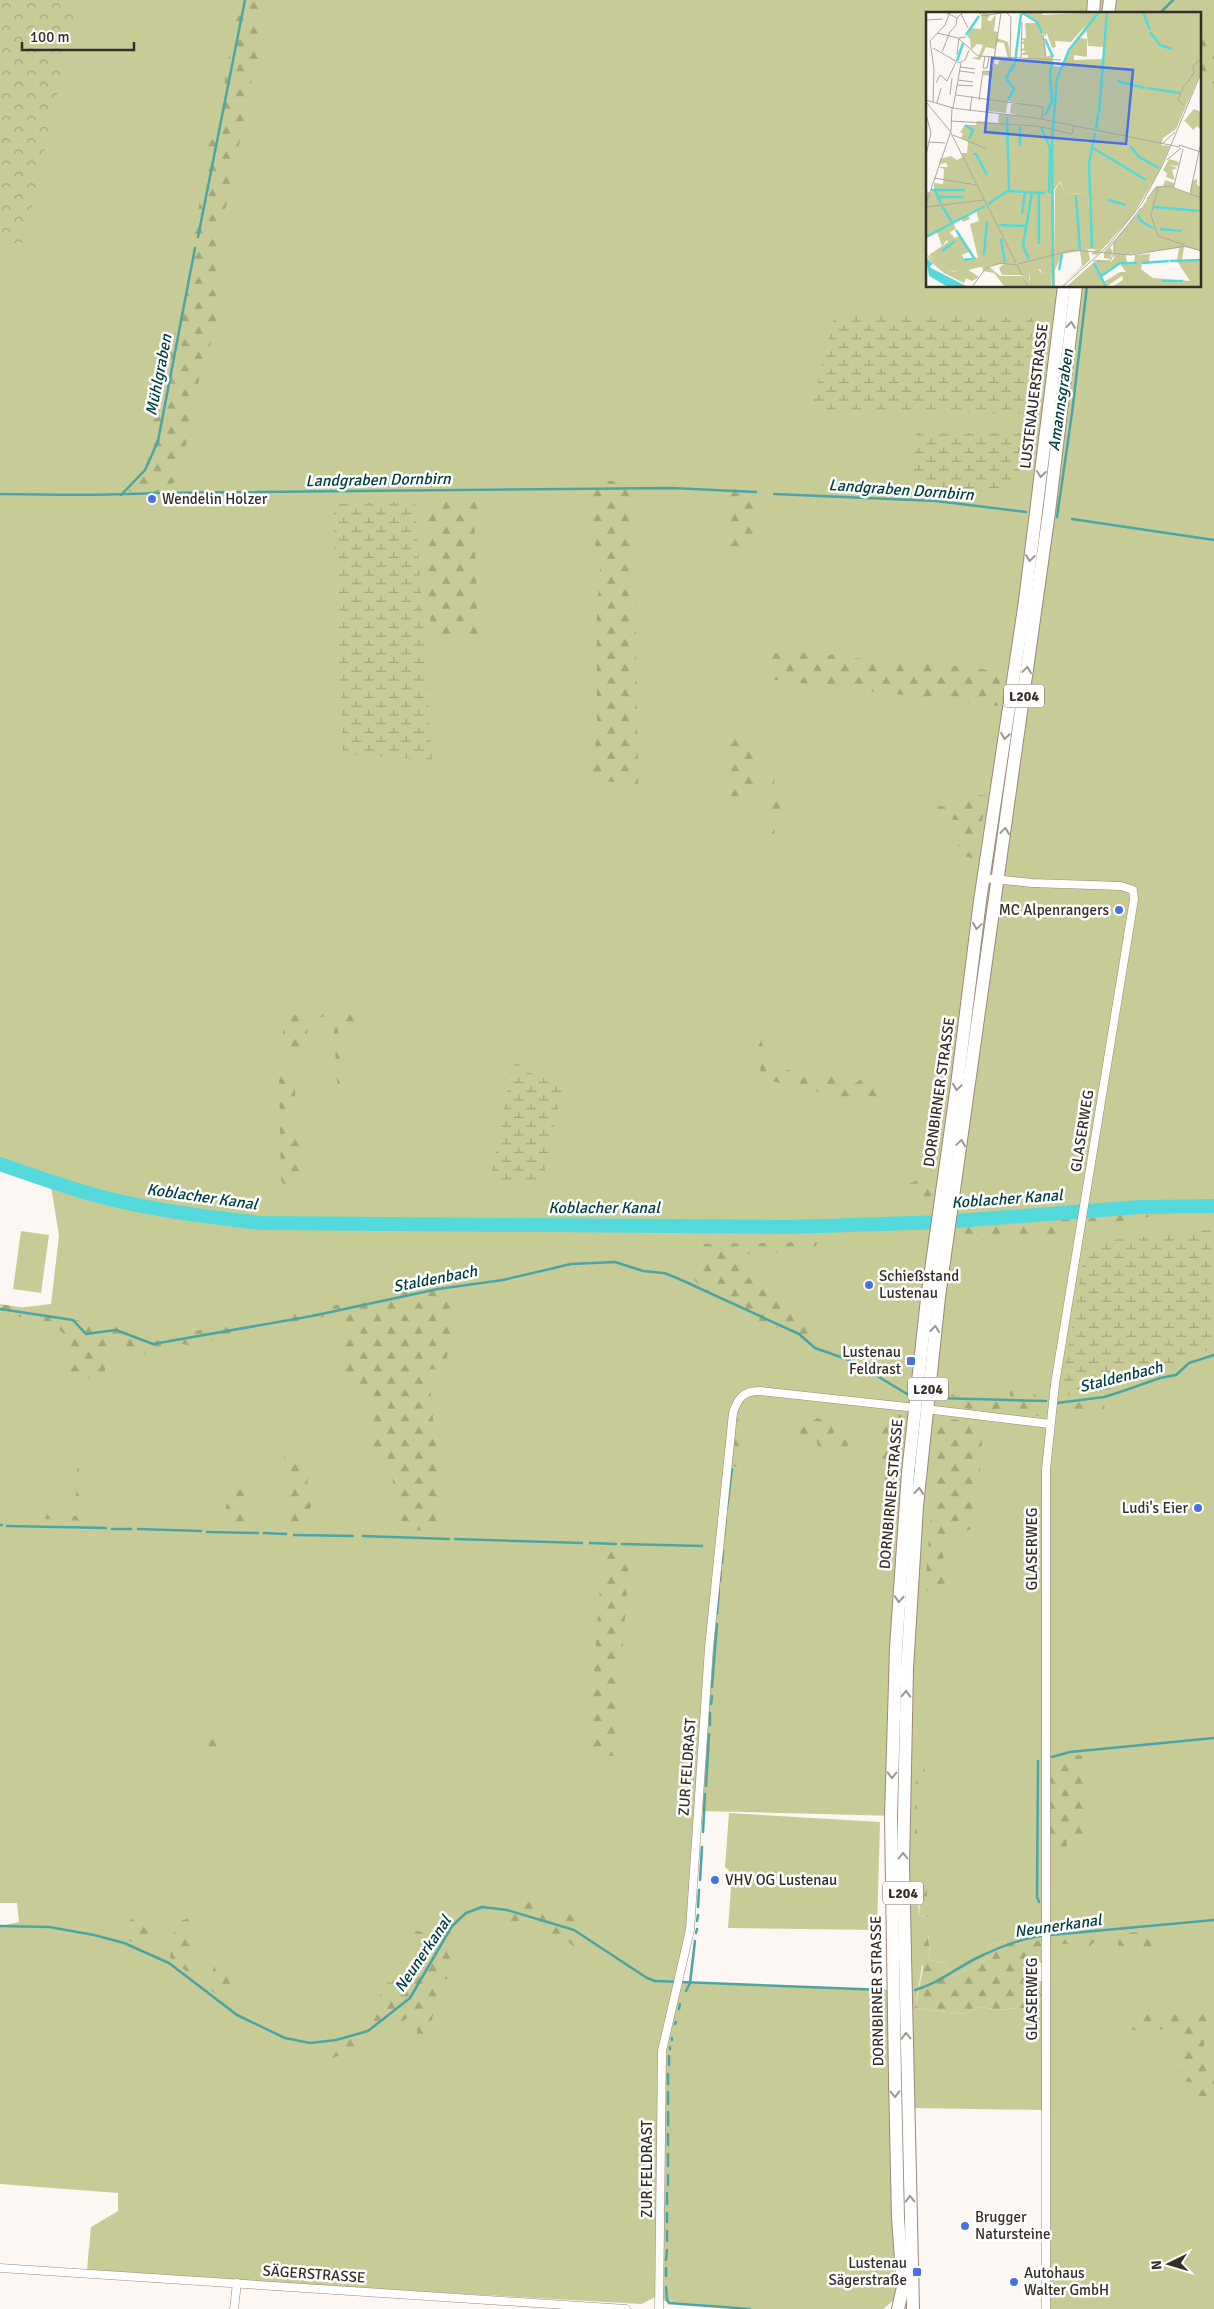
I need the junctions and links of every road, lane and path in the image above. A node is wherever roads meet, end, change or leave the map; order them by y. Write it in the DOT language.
graph roads {
  1 [pos="1064,288"];
  2 [pos="1076,288"];
  3 [pos="1043,511"];
  4 [pos="984,878"];
  5 [pos="998,880"];
  6 [pos="948,1192"];
  7 [pos="941,1241"];
  8 [pos="907,1407"];
  9 [pos="934,1410"];
  10 [pos="1050,1424"];
  11 [pos="0,2268"];
  12 [pos="236,2283"];
  13 [pos="538,2306"];
  14 [pos="234,2309"];
  15 [pos="626,2309"];
  16 [pos="660,2309"];
  17 [pos="898,2309"];
  18 [pos="913,2309"];
  19 [pos="1046,2309"];
  1 -- 3 [label="main road, LUSTENAUERSTRASSE / L204, one-way"];
  3 -- 2 [label="main road, LUSTENAUERSTRASSE / L204, one-way"];
  3 -- 4 [label="main road, DORNBIRNER STRASSE / L204, one-way"];
  5 -- 3 [label="main road, DORNBIRNER STRASSE / L204, one-way"];
  4 -- 5 [label="street"];
  4 -- 6 [label="main road, DORNBIRNER STRASSE / L204, one-way"];
  6 -- 5 [label="main road, DORNBIRNER STRASSE / L204, one-way"];
  5 -- 10 [label="street, GLASERWEG"];
  6 -- 7 [label="main road, DORNBIRNER STRASSE / L204"];
  7 -- 17 [label="main road, DORNBIRNER STRASSE / L204, one-way"];
  18 -- 7 [label="main road, DORNBIRNER STRASSE / L204, one-way"];
  8 -- 16 [label="street, ZUR FELDRAST"];
  9 -- 10 [label="street"];
  10 -- 19 [label="street, GLASERWEG"];
  11 -- 12 [label="street, SÄGERSTRASSE"];
  12 -- 13 [label="street, SÄGERSTRASSE"];
  12 -- 14 [label="street"];
  13 -- 15 [label="street, SÄGERSTRASSE"];
}
